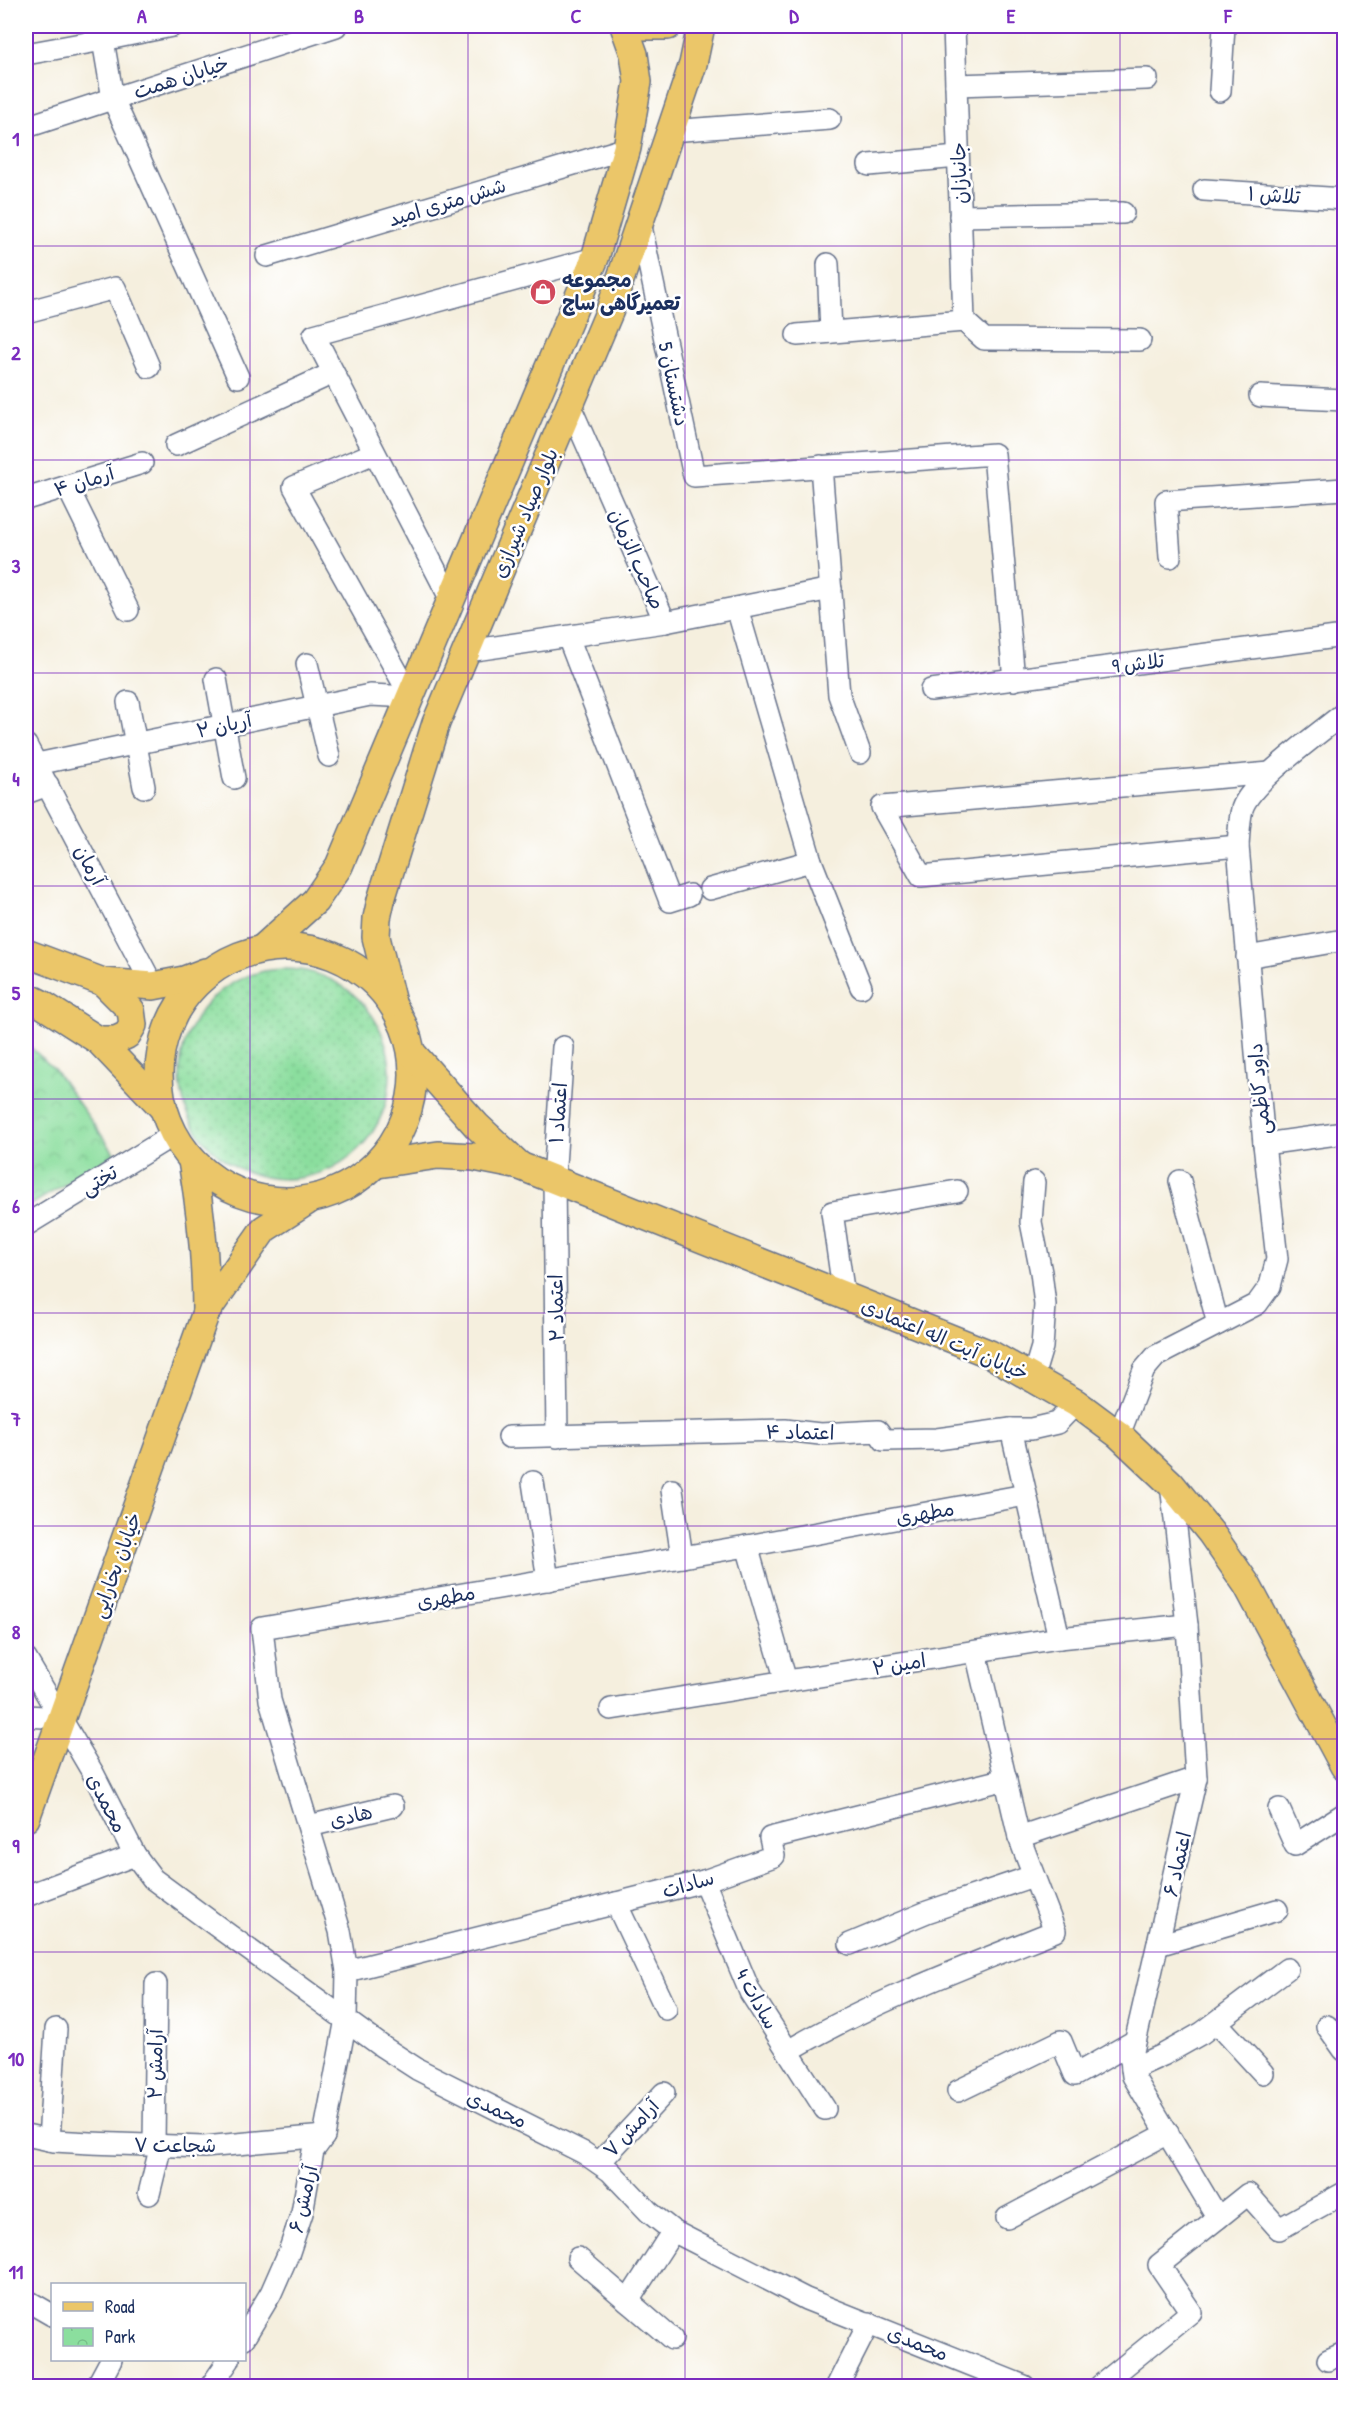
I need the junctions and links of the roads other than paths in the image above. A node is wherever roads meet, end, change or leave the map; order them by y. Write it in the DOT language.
graph roads {
  1 [pos="172,26"];
  2 [pos="336,26"];
  3 [pos="624,26"];
  4 [pos="641,26"];
  5 [pos="668,26"];
  6 [pos="701,26"];
  7 [pos="954,26"];
  8 [pos="1224,26"];
  9 [pos="102,33"];
  10 [pos="26,54"];
  11 [pos="1148,79"];
  12 [pos="956,85"];
  13 [pos="1220,91"];
  14 [pos="113,99"];
  15 [pos="830,119"];
  16 [pos="26,127"];
  17 [pos="670,131"];
  18 [pos="627,148"];
  19 [pos="958,157"];
  20 [pos="869,165"];
  21 [pos="1204,190"];
  22 [pos="1344,199"];
  23 [pos="1123,213"];
  24 [pos="960,216"];
  25 [pos="640,222"];
  26 [pos="267,256"];
  27 [pos="595,258"];
  28 [pos="828,264"];
  29 [pos="26,312"];
  30 [pos="964,321"];
  31 [pos="831,332"];
  32 [pos="797,335"];
  33 [pos="1140,340"];
  34 [pos="149,367"];
  35 [pos="333,374"];
  36 [pos="238,377"];
  37 [pos="1260,396"];
  38 [pos="1344,400"];
  39 [pos="570,406"];
  40 [pos="176,445"];
  41 [pos="374,453"];
  42 [pos="142,463"];
  43 [pos="821,466"];
  44 [pos="67,486"];
  45 [pos="1344,489"];
  46 [pos="26,499"];
  47 [pos="1170,557"];
  48 [pos="831,589"];
  49 [pos="450,598"];
  50 [pos="737,608"];
  51 [pos="128,610"];
  52 [pos="665,622"];
  53 [pos="1344,636"];
  54 [pos="568,637"];
  55 [pos="468,651"];
  56 [pos="307,664"];
  57 [pos="216,679"];
  58 [pos="1014,680"];
  59 [pos="931,690"];
  60 [pos="411,697"];
  61 [pos="128,702"];
  62 [pos="316,706"];
  63 [pos="1344,713"];
  64 [pos="224,725"];
  65 [pos="136,744"];
  66 [pos="26,745"];
  67 [pos="860,753"];
  68 [pos="329,756"];
  69 [pos="37,764"];
  70 [pos="1270,773"];
  71 [pos="234,778"];
  72 [pos="48,785"];
  73 [pos="144,788"];
  74 [pos="26,794"];
  75 [pos="1238,846"];
  76 [pos="811,861"];
  77 [pos="710,889"];
  78 [pos="689,895"];
  79 [pos="1344,940"];
  80 [pos="263,948"];
  81 [pos="26,953"];
  82 [pos="1247,957"];
  83 [pos="212,970"];
  84 [pos="103,982"];
  85 [pos="153,986"];
  86 [pos="861,987"];
  87 [pos="26,996"];
  88 [pos="392,1003"];
  89 [pos="98,1040"];
  90 [pos="563,1047"];
  91 [pos="412,1053"];
  92 [pos="162,1107"];
  93 [pos="1344,1133"];
  94 [pos="173,1135"];
  95 [pos="1263,1144"];
  96 [pos="192,1161"];
  97 [pos="378,1164"];
  98 [pos="520,1166"];
  99 [pos="554,1180"];
  100 [pos="1180,1181"];
  101 [pos="1034,1182"];
  102 [pos="957,1191"];
  103 [pos="308,1201"];
  104 [pos="26,1225"];
  105 [pos="844,1296"];
  106 [pos="206,1312"];
  107 [pos="1218,1324"];
  108 [pos="1034,1377"];
  109 [pos="1076,1403"];
  110 [pos="1011,1429"];
  111 [pos="1119,1435"];
  112 [pos="509,1437"];
  113 [pos="557,1437"];
  114 [pos="533,1482"];
  115 [pos="1171,1484"];
  116 [pos="672,1490"];
  117 [pos="1025,1495"];
  118 [pos="747,1546"];
  119 [pos="682,1557"];
  120 [pos="548,1580"];
  121 [pos="1187,1626"];
  122 [pos="1059,1638"];
  123 [pos="976,1652"];
  124 [pos="26,1659"];
  125 [pos="786,1681"];
  126 [pos="611,1709"];
  127 [pos="26,1716"];
  128 [pos="62,1718"];
  129 [pos="1344,1766"];
  130 [pos="1196,1778"];
  131 [pos="33,1779"];
  132 [pos="1006,1779"];
  133 [pos="393,1806"];
  134 [pos="1279,1809"];
  135 [pos="1344,1814"];
  136 [pos="26,1818"];
  137 [pos="309,1826"];
  138 [pos="1019,1837"];
  139 [pos="135,1855"];
  140 [pos="1033,1876"];
  141 [pos="704,1881"];
  142 [pos="26,1896"];
  143 [pos="616,1903"];
  144 [pos="1277,1910"];
  145 [pos="850,1944"];
  146 [pos="1158,1945"];
  147 [pos="1287,1969"];
  148 [pos="347,1971"];
  149 [pos="156,1984"];
  150 [pos="666,2009"];
  151 [pos="346,2019"];
  152 [pos="1217,2023"];
  153 [pos="1327,2026"];
  154 [pos="56,2029"];
  155 [pos="1135,2041"];
  156 [pos="1344,2050"];
  157 [pos="788,2051"];
  158 [pos="1132,2069"];
  159 [pos="1263,2073"];
  160 [pos="958,2091"];
  161 [pos="664,2092"];
  162 [pos="825,2109"];
  163 [pos="1167,2133"];
  164 [pos="26,2135"];
  165 [pos="324,2136"];
  166 [pos="49,2140"];
  167 [pos="158,2145"];
  168 [pos="599,2163"];
  169 [pos="1344,2193"];
  170 [pos="149,2194"];
  171 [pos="1007,2218"];
  172 [pos="1218,2218"];
  173 [pos="674,2231"];
  174 [pos="578,2258"];
  175 [pos="26,2300"];
  176 [pos="628,2301"];
  177 [pos="51,2314"];
  178 [pos="868,2323"];
  179 [pos="248,2325"];
  180 [pos="672,2339"];
  181 [pos="110,2361"];
  182 [pos="228,2361"];
  183 [pos="97,2386"];
  184 [pos="211,2386"];
  185 [pos="837,2386"];
  186 [pos="1024,2386"];
  187 [pos="1100,2386"];
  1 -- 9 [label="street"];
  2 -- 14 [label="street, خیابان همت"];
  3 -- 18 [label="main road, بلوار صیاد شیرازی"];
  4 -- 5 [label="main road"];
  6 -- 17 [label="main road, بلوار صیاد شیرازی"];
  7 -- 12 [label="street, جانبازان"];
  8 -- 13 [label="street"];
  9 -- 10 [label="street"];
  9 -- 14 [label="street"];
  11 -- 12 [label="street"];
  12 -- 19 [label="street, جانبازان"];
  14 -- 16 [label="street, خیابان همت"];
  14 -- 36 [label="street"];
  15 -- 17 [label="street"];
  17 -- 25 [label="main road, بلوار صیاد شیرازی"];
  18 -- 26 [label="street, شش متری امید"];
  18 -- 27 [label="main road, بلوار صیاد شیرازی"];
  19 -- 20 [label="street"];
  19 -- 24 [label="street, جانبازان"];
  21 -- 22 [label="street, تلاش ۱"];
  23 -- 24 [label="street"];
  24 -- 30 [label="street, جانبازان"];
  25 -- 39 [label="main road, بلوار صیاد شیرازی"];
  25 -- 43 [label="street, دشتستان 5"];
  27 -- 35 [label="street"];
  27 -- 49 [label="main road, بلوار صیاد شیرازی"];
  28 -- 31 [label="street"];
  29 -- 34 [label="street"];
  30 -- 31 [label="street"];
  30 -- 33 [label="street"];
  31 -- 32 [label="street"];
  35 -- 40 [label="street"];
  35 -- 41 [label="street"];
  37 -- 38 [label="street"];
  39 -- 52 [label="street, صاحب الزمان"];
  39 -- 55 [label="main road, بلوار صیاد شیرازی"];
  41 -- 49 [label="street"];
  41 -- 60 [label="street"];
  42 -- 44 [label="street, آرمان ۴"];
  43 -- 48 [label="street"];
  43 -- 58 [label="street"];
  44 -- 46 [label="street, آرمان ۴"];
  44 -- 51 [label="street"];
  45 -- 47 [label="street"];
  48 -- 50 [label="street, صاحب الزمان"];
  48 -- 67 [label="street"];
  49 -- 60 [label="main road, بلوار صیاد شیرازی"];
  50 -- 52 [label="street, صاحب الزمان"];
  50 -- 76 [label="street"];
  52 -- 54 [label="street"];
  53 -- 58 [label="street, تلاش 9"];
  54 -- 55 [label="street"];
  54 -- 78 [label="street"];
  55 -- 88 [label="main road, بلوار صیاد شیرازی"];
  56 -- 62 [label="street"];
  57 -- 64 [label="street"];
  58 -- 59 [label="street, تلاش 9"];
  60 -- 62 [label="street, آریان ۲"];
  60 -- 80 [label="main road, بلوار صیاد شیرازی"];
  61 -- 65 [label="street"];
  62 -- 64 [label="street, آریان ۲"];
  62 -- 68 [label="street"];
  63 -- 70 [label="street, داود کاظمی"];
  64 -- 65 [label="street, آریان ۲"];
  64 -- 71 [label="street"];
  65 -- 69 [label="street, آریان ۲"];
  65 -- 73 [label="street"];
  66 -- 69 [label="street, آرمان"];
  69 -- 72 [label="street, آرمان"];
  70 -- 75 [label="street, داود کاظمی"];
  70 -- 75 [label="street"];
  72 -- 74 [label="street"];
  72 -- 85 [label="street, آرمان"];
  75 -- 82 [label="street, داود کاظمی"];
  76 -- 77 [label="street"];
  76 -- 86 [label="street"];
  79 -- 82 [label="street"];
  80 -- 83 [label="main road"];
  80 -- 88 [label="main road"];
  81 -- 84 [label="main road"];
  82 -- 95 [label="street, داود کاظمی"];
  83 -- 85 [label="main road"];
  83 -- 92 [label="main road"];
  84 -- 85 [label="main road"];
  84 -- 89 [label="main road"];
  87 -- 89 [label="main road"];
  88 -- 91 [label="main road"];
  89 -- 92 [label="main road"];
  90 -- 99 [label="street, اعتماد ۱"];
  91 -- 97 [label="main road"];
  91 -- 98 [label="main road"];
  92 -- 94 [label="main road"];
  93 -- 95 [label="street"];
  94 -- 96 [label="main road"];
  94 -- 104 [label="street, تختی"];
  95 -- 107 [label="street, داود کاظمی"];
  96 -- 103 [label="main road"];
  96 -- 106 [label="main road, خیابان بخارایی"];
  97 -- 98 [label="main road"];
  97 -- 103 [label="main road"];
  98 -- 99 [label="main road, خیابان آیت اله اعتمادی"];
  99 -- 105 [label="main road, خیابان آیت اله اعتمادی"];
  99 -- 113 [label="street, اعتماد ۲"];
  100 -- 107 [label="street"];
  101 -- 108 [label="street"];
  102 -- 105 [label="street"];
  103 -- 106 [label="main road, خیابان بخارایی"];
  105 -- 108 [label="main road, خیابان آیت اله اعتمادی"];
  106 -- 128 [label="main road, خیابان بخارایی"];
  107 -- 111 [label="street, داود کاظمی"];
  108 -- 109 [label="main road, خیابان آیت اله اعتمادی"];
  109 -- 110 [label="street, اعتماد ۴"];
  109 -- 111 [label="main road, خیابان آیت اله اعتمادی"];
  110 -- 113 [label="street, اعتماد ۴"];
  110 -- 117 [label="street"];
  111 -- 115 [label="main road, خیابان آیت اله اعتمادی"];
  112 -- 113 [label="street, اعتماد ۴"];
  114 -- 120 [label="street"];
  115 -- 121 [label="street, اعتماد ۶"];
  115 -- 129 [label="main road, خیابان آیت اله اعتمادی"];
  116 -- 119 [label="street"];
  117 -- 118 [label="street, مطهری"];
  117 -- 122 [label="street"];
  118 -- 119 [label="street, مطهری"];
  118 -- 125 [label="street"];
  119 -- 120 [label="street, مطهری"];
  120 -- 137 [label="street, مطهری"];
  121 -- 122 [label="street, امین ۲"];
  121 -- 130 [label="street, اعتماد ۶"];
  122 -- 123 [label="street, امین ۲"];
  123 -- 125 [label="street, امین ۲"];
  123 -- 132 [label="street"];
  124 -- 128 [label="street, محمدی"];
  125 -- 126 [label="street, امین ۲"];
  127 -- 128 [label="street"];
  128 -- 131 [label="main road, خیابان بخارایی"];
  128 -- 139 [label="street, محمدی"];
  130 -- 138 [label="street"];
  130 -- 146 [label="street, اعتماد ۶"];
  131 -- 136 [label="main road, خیابان بخارایی"];
  132 -- 138 [label="street"];
  132 -- 141 [label="street, سادات"];
  133 -- 137 [label="street, هادی"];
  134 -- 135 [label="street"];
  137 -- 148 [label="street, مطهری"];
  138 -- 140 [label="street"];
  139 -- 142 [label="street"];
  139 -- 151 [label="street, محمدی"];
  140 -- 145 [label="street"];
  140 -- 157 [label="street"];
  141 -- 143 [label="street, سادات"];
  141 -- 157 [label="street, سادات 4"];
  143 -- 148 [label="street, سادات"];
  143 -- 150 [label="street"];
  144 -- 146 [label="street"];
  146 -- 155 [label="street, اعتماد ۶"];
  147 -- 152 [label="street"];
  148 -- 151 [label="street, مطهری"];
  149 -- 167 [label="street, آرامش ۲"];
  151 -- 165 [label="street, آرامش ۶"];
  151 -- 168 [label="street, محمدی"];
  152 -- 158 [label="street"];
  152 -- 159 [label="street"];
  153 -- 156 [label="street"];
  154 -- 166 [label="street"];
  155 -- 158 [label="street, اعتماد ۶"];
  155 -- 160 [label="street"];
  157 -- 162 [label="street, سادات 4"];
  158 -- 163 [label="street"];
  161 -- 168 [label="street, آرامش ۷"];
  163 -- 171 [label="street"];
  163 -- 172 [label="street"];
  164 -- 166 [label="street, شجاعت ۷"];
  165 -- 167 [label="street, شجاعت ۷"];
  165 -- 179 [label="street, آرامش ۶"];
  166 -- 167 [label="street, شجاعت ۷"];
  167 -- 170 [label="street, آرامش ۲"];
  168 -- 173 [label="street, محمدی"];
  169 -- 172 [label="street"];
  172 -- 187 [label="street"];
  173 -- 176 [label="street"];
  173 -- 178 [label="street, محمدی"];
  174 -- 176 [label="street"];
  175 -- 177 [label="street"];
  176 -- 180 [label="street"];
  178 -- 185 [label="street"];
  178 -- 186 [label="street, محمدی"];
  181 -- 183 [label="street"];
  182 -- 184 [label="street"];
}
